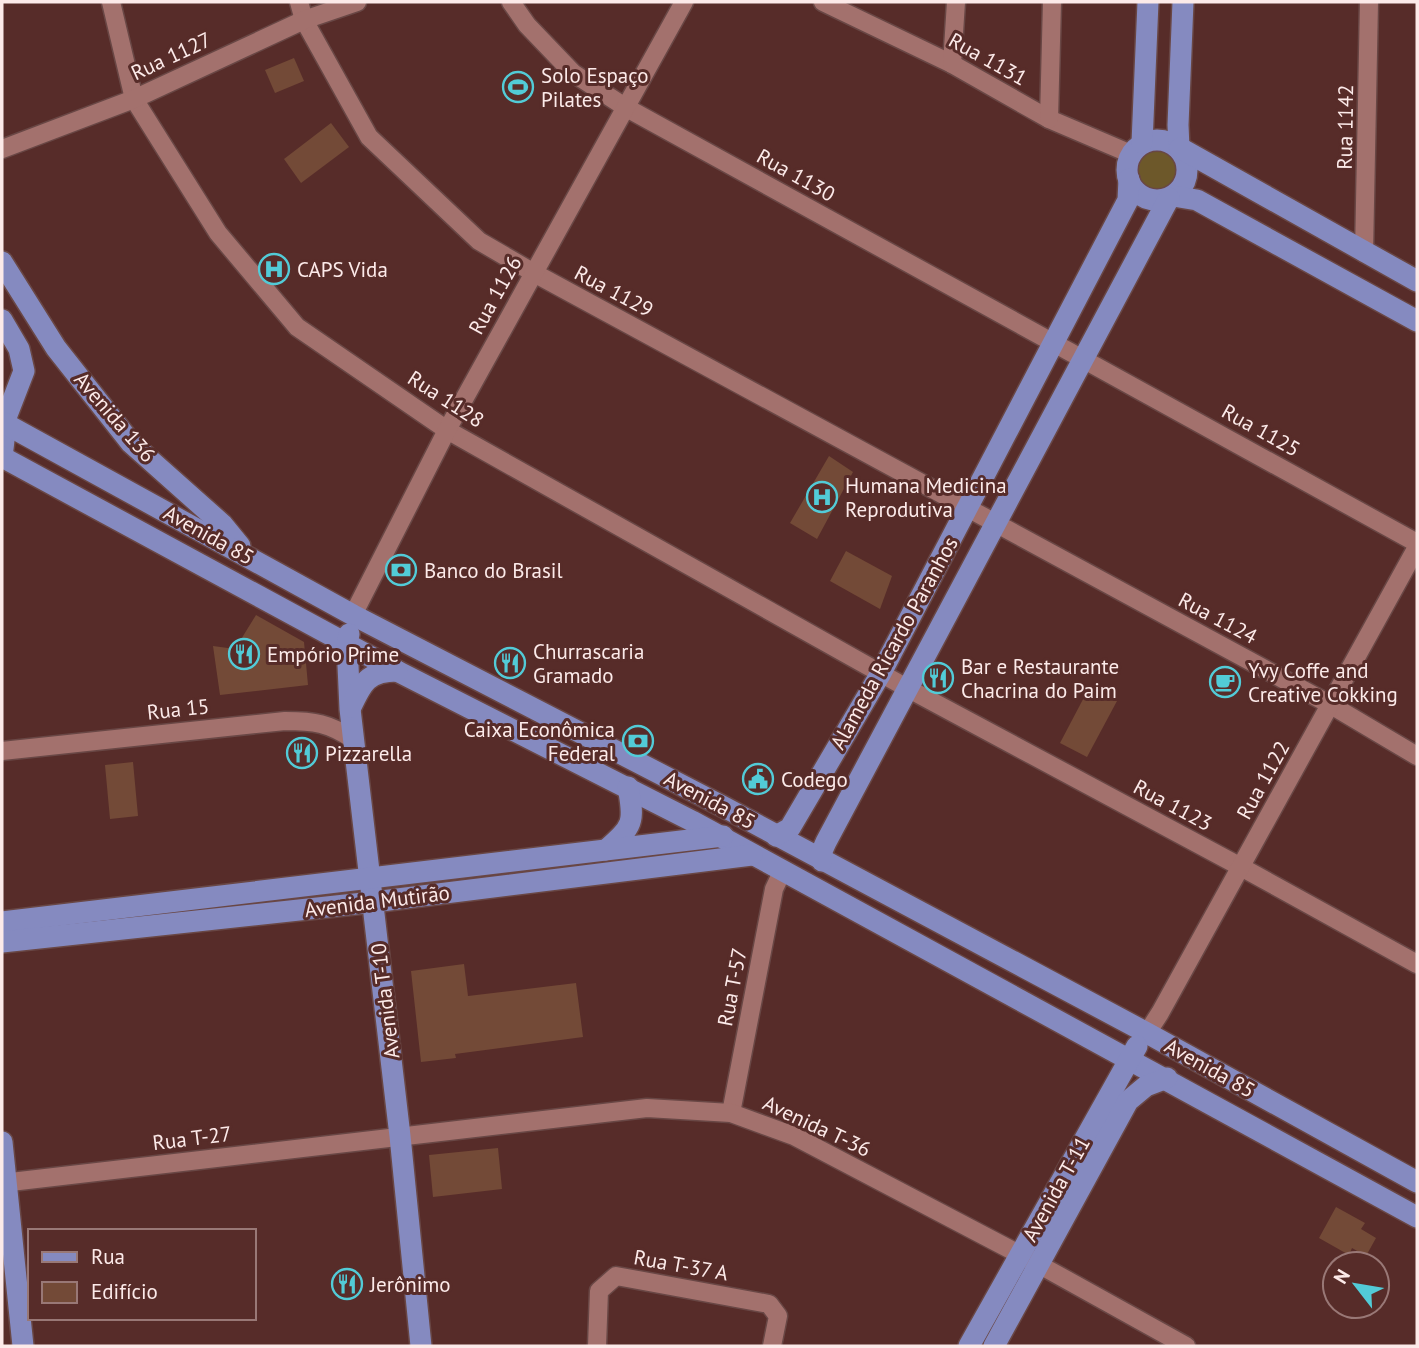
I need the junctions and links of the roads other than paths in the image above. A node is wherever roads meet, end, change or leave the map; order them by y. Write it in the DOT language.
graph roads {
  1 [pos="111,2"];
  2 [pos="299,2"];
  3 [pos="357,2"];
  4 [pos="511,2"];
  5 [pos="684,2"];
  6 [pos="823,2"];
  7 [pos="956,2"];
  8 [pos="1052,2"];
  9 [pos="1149,2"];
  10 [pos="1184,2"];
  11 [pos="1369,2"];
  12 [pos="304,20"];
  13 [pos="952,64"];
  14 [pos="134,99"];
  15 [pos="625,107"];
  16 [pos="1049,119"];
  17 [pos="1180,148"];
  18 [pos="2,149"];
  19 [pos="1137,149"];
  20 [pos="1129,179"];
  21 [pos="1171,197"];
  22 [pos="1364,253"];
  23 [pos="2,262"];
  24 [pos="534,274"];
  25 [pos="1417,281"];
  26 [pos="2,320"];
  27 [pos="1417,321"];
  28 [pos="1055,342"];
  29 [pos="1084,358"];
  30 [pos="22,380"];
  31 [pos="2,395"];
  32 [pos="4,423"];
  33 [pos="447,430"];
  34 [pos="2,457"];
  35 [pos="968,509"];
  36 [pos="996,524"];
  37 [pos="1417,545"];
  38 [pos="248,556"];
  39 [pos="353,614"];
  40 [pos="347,645"];
  41 [pos="397,671"];
  42 [pos="881,673"];
  43 [pos="906,688"];
  44 [pos="1331,705"];
  45 [pos="350,709"];
  46 [pos="354,740"];
  47 [pos="2,751"];
  48 [pos="1417,756"];
  49 [pos="628,787"];
  50 [pos="776,836"];
  51 [pos="720,837"];
  52 [pos="606,850"];
  53 [pos="752,855"];
  54 [pos="822,861"];
  55 [pos="1241,867"];
  56 [pos="782,872"];
  57 [pos="370,879"];
  58 [pos="373,902"];
  59 [pos="2,922"];
  60 [pos="2,942"];
  61 [pos="1417,964"];
  62 [pos="1088,1002"];
  63 [pos="1147,1033"];
  64 [pos="1129,1058"];
  65 [pos="1167,1078"];
  66 [pos="731,1113"];
  67 [pos="394,1137"];
  68 [pos="2,1142"];
  69 [pos="1321,1164"];
  70 [pos="1417,1182"];
  71 [pos="4,1183"];
  72 [pos="1417,1205"];
  73 [pos="1417,1217"];
  74 [pos="1029,1260"];
  75 [pos="23,1346"];
  76 [pos="421,1346"];
  77 [pos="597,1346"];
  78 [pos="772,1346"];
  79 [pos="969,1346"];
  80 [pos="994,1346"];
  81 [pos="1186,1346"];
  1 -- 14 [label="street, Rua 1128"];
  2 -- 12 [label="street, Rua 1129"];
  3 -- 12 [label="street, Rua 1127"];
  4 -- 15 [label="street, Rua 1130"];
  5 -- 15 [label="street, Rua 1126"];
  6 -- 13 [label="street, Rua 1131"];
  7 -- 13 [label="street"];
  8 -- 16 [label="street"];
  9 -- 19 [label="main road"];
  10 -- 17 [label="main road"];
  11 -- 22 [label="street, Rua 1142"];
  12 -- 14 [label="street, Rua 1127"];
  12 -- 24 [label="street, Rua 1129"];
  13 -- 16 [label="street, Rua 1131"];
  14 -- 18 [label="street, Rua 1127"];
  14 -- 33 [label="street, Rua 1128"];
  15 -- 24 [label="street, Rua 1126"];
  15 -- 28 [label="street, Rua 1130"];
  16 -- 19 [label="street, Rua 1131"];
  17 -- 19 [label="main road"];
  17 -- 21 [label="main road"];
  17 -- 22 [label="main road"];
  19 -- 20 [label="main road"];
  20 -- 21 [label="main road"];
  20 -- 28 [label="main road, Alameda Ricardo Paranhos"];
  21 -- 27 [label="main road"];
  21 -- 29 [label="main road, Alameda Ricardo Paranhos"];
  22 -- 25 [label="main road"];
  23 -- 38 [label="main road, Avenida 136"];
  24 -- 33 [label="street, Rua 1126"];
  24 -- 35 [label="street, Rua 1129"];
  26 -- 30 [label="main road"];
  28 -- 29 [label="street, Rua 1130"];
  28 -- 35 [label="main road, Alameda Ricardo Paranhos"];
  29 -- 36 [label="main road, Alameda Ricardo Paranhos"];
  29 -- 37 [label="street, Rua 1125"];
  30 -- 31 [label="main road"];
  30 -- 32 [label="main road"];
  32 -- 34 [label="main road"];
  32 -- 38 [label="main road, Avenida 85"];
  33 -- 39 [label="street, Rua 1126"];
  33 -- 42 [label="street, Rua 1128"];
  34 -- 40 [label="main road, Avenida 85"];
  35 -- 36 [label="street, Rua 1129"];
  35 -- 42 [label="main road, Alameda Ricardo Paranhos"];
  36 -- 43 [label="main road, Alameda Ricardo Paranhos"];
  36 -- 44 [label="street, Rua 1124"];
  37 -- 44 [label="street, Rua 1122"];
  38 -- 39 [label="main road, Avenida 85"];
  39 -- 40 [label="main road, Avenida T-10"];
  39 -- 50 [label="main road, Avenida 85"];
  40 -- 41 [label="main road, Avenida 85"];
  40 -- 45 [label="main road, Avenida T-10"];
  41 -- 45 [label="main road"];
  41 -- 49 [label="main road, Avenida 85"];
  42 -- 43 [label="street, Rua 1128"];
  42 -- 50 [label="main road, Alameda Ricardo Paranhos"];
  43 -- 54 [label="main road, Alameda Ricardo Paranhos"];
  43 -- 55 [label="street, Rua 1123"];
  44 -- 48 [label="street, Rua 1124"];
  44 -- 55 [label="street, Rua 1122"];
  45 -- 46 [label="main road, Avenida T-10"];
  46 -- 47 [label="street, Rua 15"];
  46 -- 57 [label="main road, Avenida T-10"];
  49 -- 51 [label="main road, Avenida 85"];
  49 -- 52 [label="main road"];
  50 -- 54 [label="main road, Avenida 85"];
  51 -- 52 [label="main road, Avenida Mutirão"];
  51 -- 53 [label="main road, Avenida 85"];
  51 -- 62 [label="main road"];
  52 -- 57 [label="main road, Avenida Mutirão"];
  53 -- 56 [label="main road, Avenida 85"];
  53 -- 58 [label="main road, Avenida Mutirão"];
  54 -- 62 [label="main road, Avenida 85"];
  55 -- 61 [label="street, Rua 1123"];
  55 -- 63 [label="street, Rua 1122"];
  56 -- 64 [label="main road, Avenida 85"];
  56 -- 66 [label="street, Rua T-57"];
  57 -- 58 [label="main road, Avenida T-10"];
  57 -- 59 [label="main road, Avenida Mutirão"];
  58 -- 60 [label="main road, Avenida Mutirão"];
  58 -- 67 [label="main road, Avenida T-10"];
  62 -- 63 [label="main road, Avenida 85"];
  63 -- 64 [label="main road, Avenida T-11"];
  63 -- 65 [label="main road"];
  63 -- 70 [label="main road, Avenida 85"];
  64 -- 65 [label="main road, Avenida 85"];
  64 -- 74 [label="main road, Avenida T-11"];
  65 -- 69 [label="main road, Avenida 85"];
  65 -- 74 [label="main road, Avenida T-11"];
  66 -- 67 [label="street, Avenida T-36"];
  66 -- 74 [label="street, Avenida T-36"];
  67 -- 71 [label="street, Rua T-27"];
  67 -- 76 [label="main road, Avenida T-10"];
  68 -- 71 [label="main road"];
  69 -- 72 [label="main road"];
  69 -- 73 [label="main road, Avenida 85"];
  71 -- 75 [label="main road"];
  74 -- 79 [label="main road, Avenida T-11"];
  74 -- 80 [label="main road, Avenida T-11"];
  74 -- 81 [label="street, Avenida T-36"];
  77 -- 78 [label="street, Rua T-37 A"];
}
